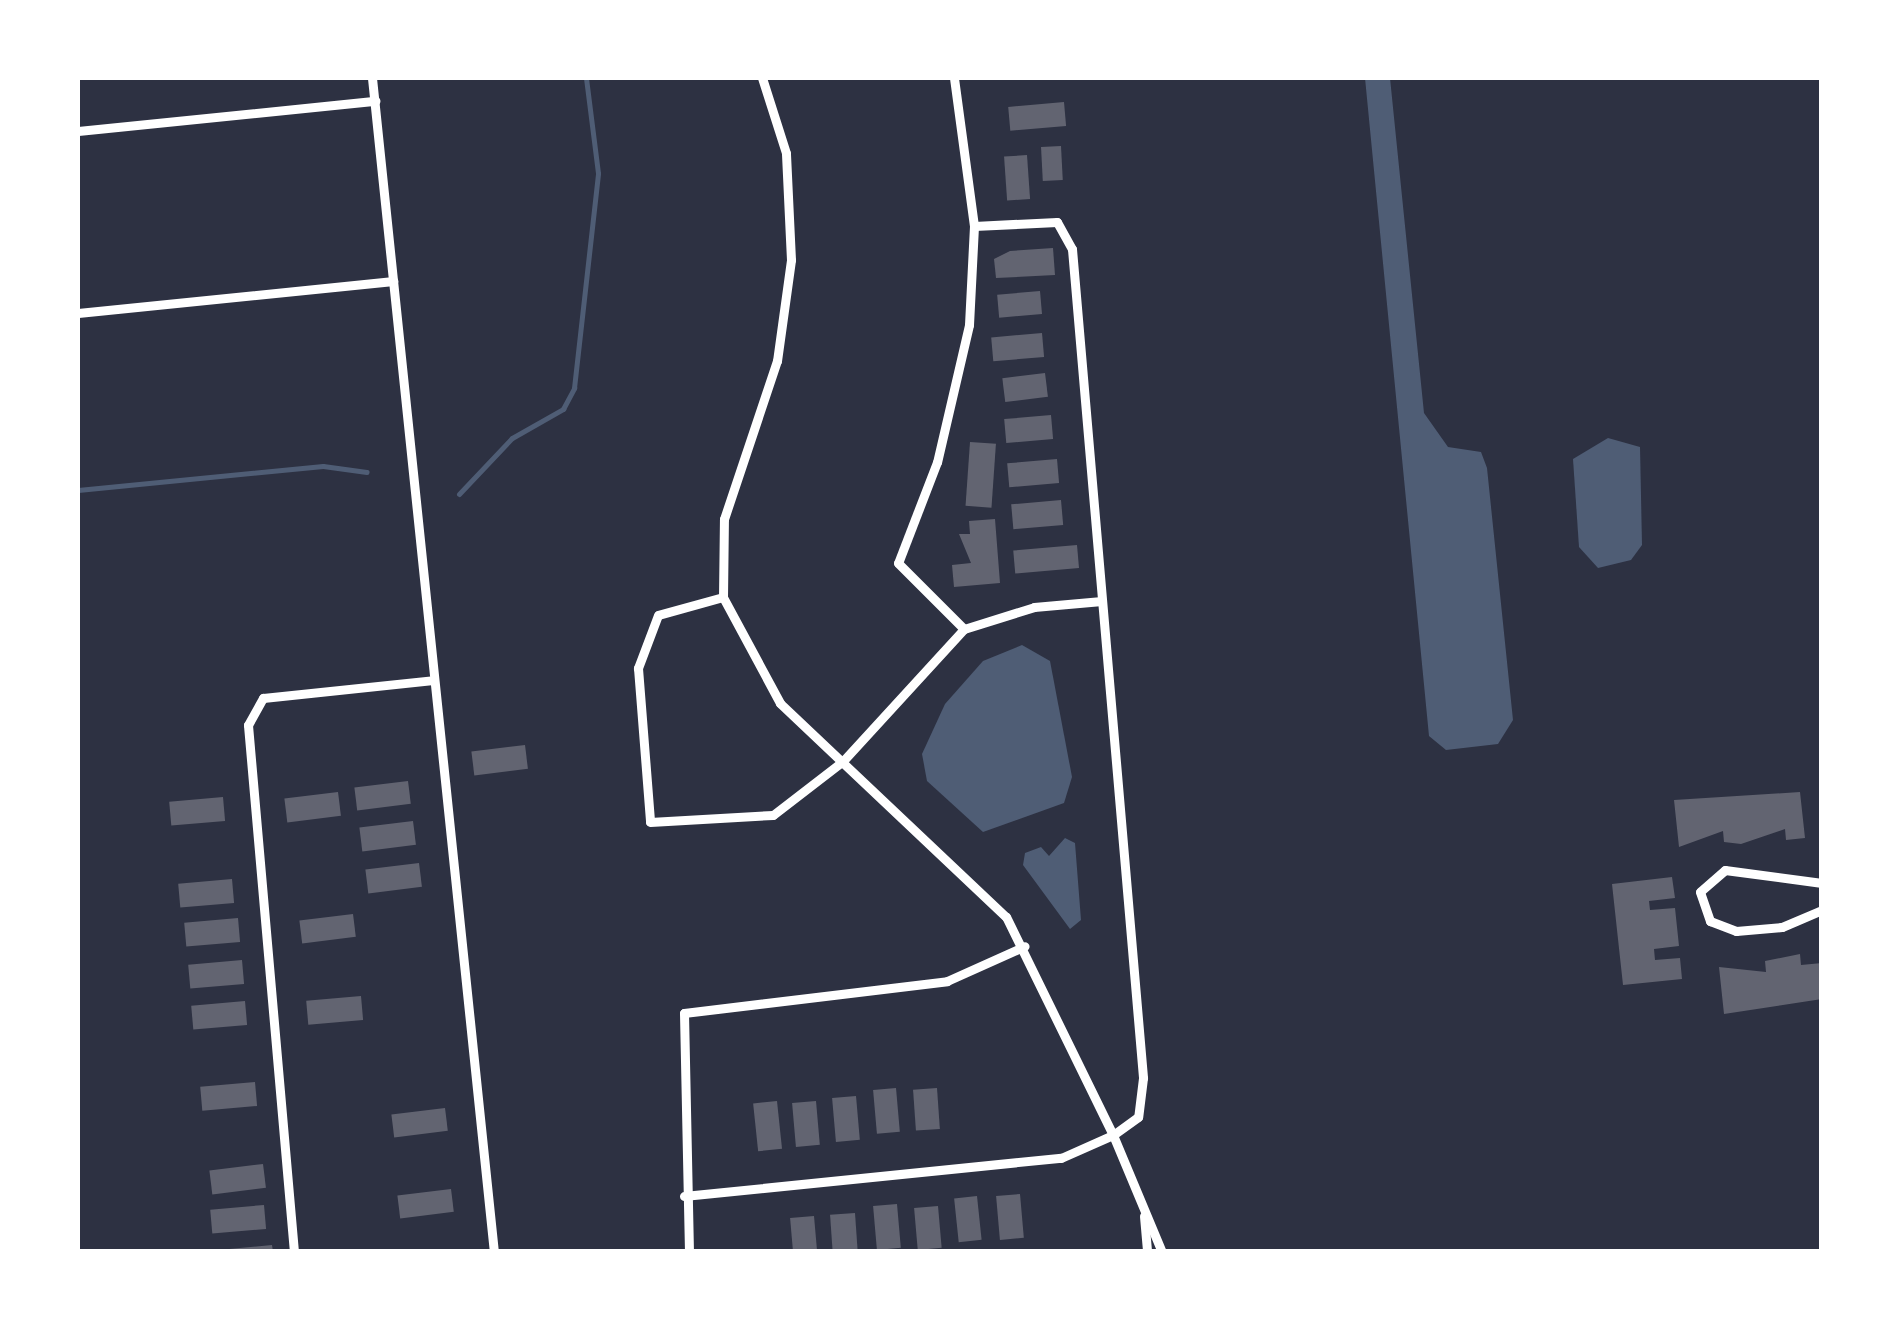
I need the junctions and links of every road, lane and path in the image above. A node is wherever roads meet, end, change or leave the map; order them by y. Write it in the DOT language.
graph roads {
  1 [pos="372,78"];
  2 [pos="762,78"];
  3 [pos="954,78"];
  4 [pos="375,102"];
  5 [pos="78,131"];
  6 [pos="974,226"];
  7 [pos="393,282"];
  8 [pos="78,313"];
  9 [pos="724,597"];
  10 [pos="1102,601"];
  11 [pos="964,630"];
  12 [pos="433,680"];
  13 [pos="842,761"];
  14 [pos="1822,882"];
  15 [pos="1822,910"];
  16 [pos="1025,946"];
  17 [pos="1113,1135"];
  18 [pos="684,1196"];
  19 [pos="1143,1208"];
  20 [pos="294,1252"];
  21 [pos="494,1252"];
  22 [pos="689,1252"];
  23 [pos="1146,1252"];
  24 [pos="1162,1252"];
  1 -- 4 [label="street"];
  2 -- 9 [label="street"];
  3 -- 6 [label="street"];
  4 -- 5 [label="street"];
  4 -- 7 [label="street"];
  6 -- 10 [label="street"];
  6 -- 11 [label="street"];
  7 -- 8 [label="street"];
  7 -- 12 [label="street"];
  9 -- 13 [label="street"];
  9 -- 13 [label="street"];
  10 -- 11 [label="street"];
  10 -- 17 [label="street"];
  11 -- 13 [label="street"];
  12 -- 20 [label="street"];
  12 -- 21 [label="street"];
  13 -- 16 [label="street"];
  14 -- 15 [label="street"];
  16 -- 17 [label="street"];
  16 -- 18 [label="street"];
  17 -- 18 [label="street"];
  17 -- 19 [label="street"];
  18 -- 22 [label="street"];
  19 -- 23 [label="street"];
  19 -- 24 [label="street"];
}
